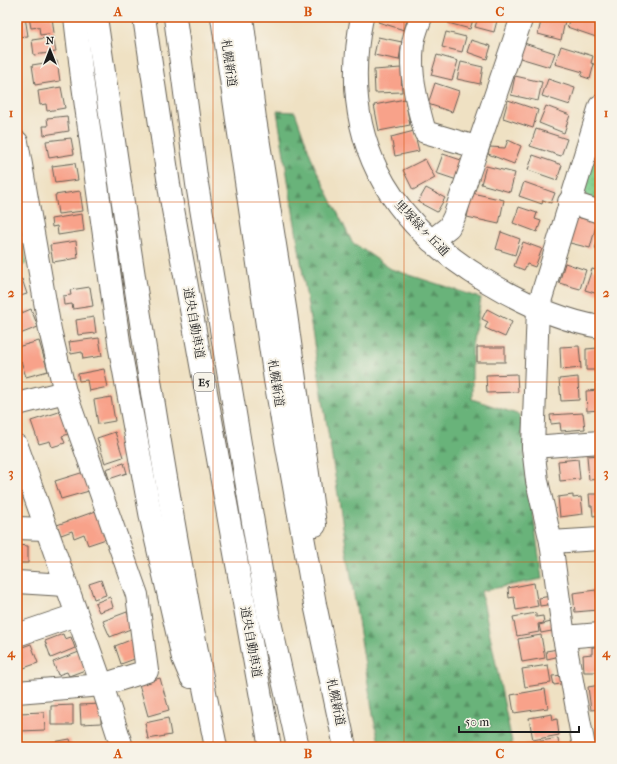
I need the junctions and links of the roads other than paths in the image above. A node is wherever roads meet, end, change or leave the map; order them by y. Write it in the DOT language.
graph roads {
  1 [pos="75,17"];
  2 [pos="96,17"];
  3 [pos="144,17"];
  4 [pos="175,17"];
  5 [pos="222,17"];
  6 [pos="242,17"];
  7 [pos="362,17"];
  8 [pos="421,17"];
  9 [pos="522,17"];
  10 [pos="600,106"];
  11 [pos="17,143"];
  12 [pos="476,147"];
  13 [pos="569,202"];
  14 [pos="600,212"];
  15 [pos="431,241"];
  16 [pos="538,308"];
  17 [pos="600,327"];
  18 [pos="65,392"];
  19 [pos="17,404"];
  20 [pos="600,442"];
  21 [pos="17,446"];
  22 [pos="533,447"];
  23 [pos="17,528"];
  24 [pos="46,530"];
  25 [pos="600,539"];
  26 [pos="550,542"];
  27 [pos="17,582"];
  28 [pos="65,585"];
  29 [pos="314,604"];
  30 [pos="76,615"];
  31 [pos="600,634"];
  32 [pos="17,635"];
  33 [pos="564,637"];
  34 [pos="102,685"];
  35 [pos="17,692"];
  36 [pos="589,736"];
  37 [pos="215,742"];
  38 [pos="122,747"];
  39 [pos="270,747"];
  40 [pos="298,747"];
  41 [pos="345,747"];
  1 -- 37 [label="main road"];
  2 -- 37 [label="main road"];
  3 -- 39 [label="main road, 道央自動車道 / E5"];
  4 -- 40 [label="main road, 道央自動車道 / E5"];
  5 -- 29 [label="main road, 札幌新道"];
  6 -- 29 [label="main road"];
  7 -- 15 [label="main road, 里塚緑ヶ丘通"];
  8 -- 12 [label="main road"];
  9 -- 12 [label="main road"];
  10 -- 13 [label="main road"];
  11 -- 18 [label="main road"];
  12 -- 15 [label="main road"];
  13 -- 14 [label="main road"];
  13 -- 16 [label="main road"];
  15 -- 16 [label="main road, 里塚緑ヶ丘通"];
  16 -- 17 [label="main road, 里塚緑ヶ丘通"];
  16 -- 22 [label="main road"];
  18 -- 19 [label="main road"];
  18 -- 34 [label="main road"];
  20 -- 22 [label="main road"];
  21 -- 24 [label="main road"];
  22 -- 26 [label="main road"];
  23 -- 24 [label="main road"];
  24 -- 28 [label="main road"];
  25 -- 26 [label="main road"];
  26 -- 33 [label="main road"];
  27 -- 28 [label="main road"];
  28 -- 30 [label="main road"];
  29 -- 41 [label="main road, 札幌新道"];
  30 -- 32 [label="main road"];
  30 -- 34 [label="main road"];
  31 -- 33 [label="main road"];
  33 -- 36 [label="main road"];
  34 -- 35 [label="main road"];
  34 -- 38 [label="main road"];
}
